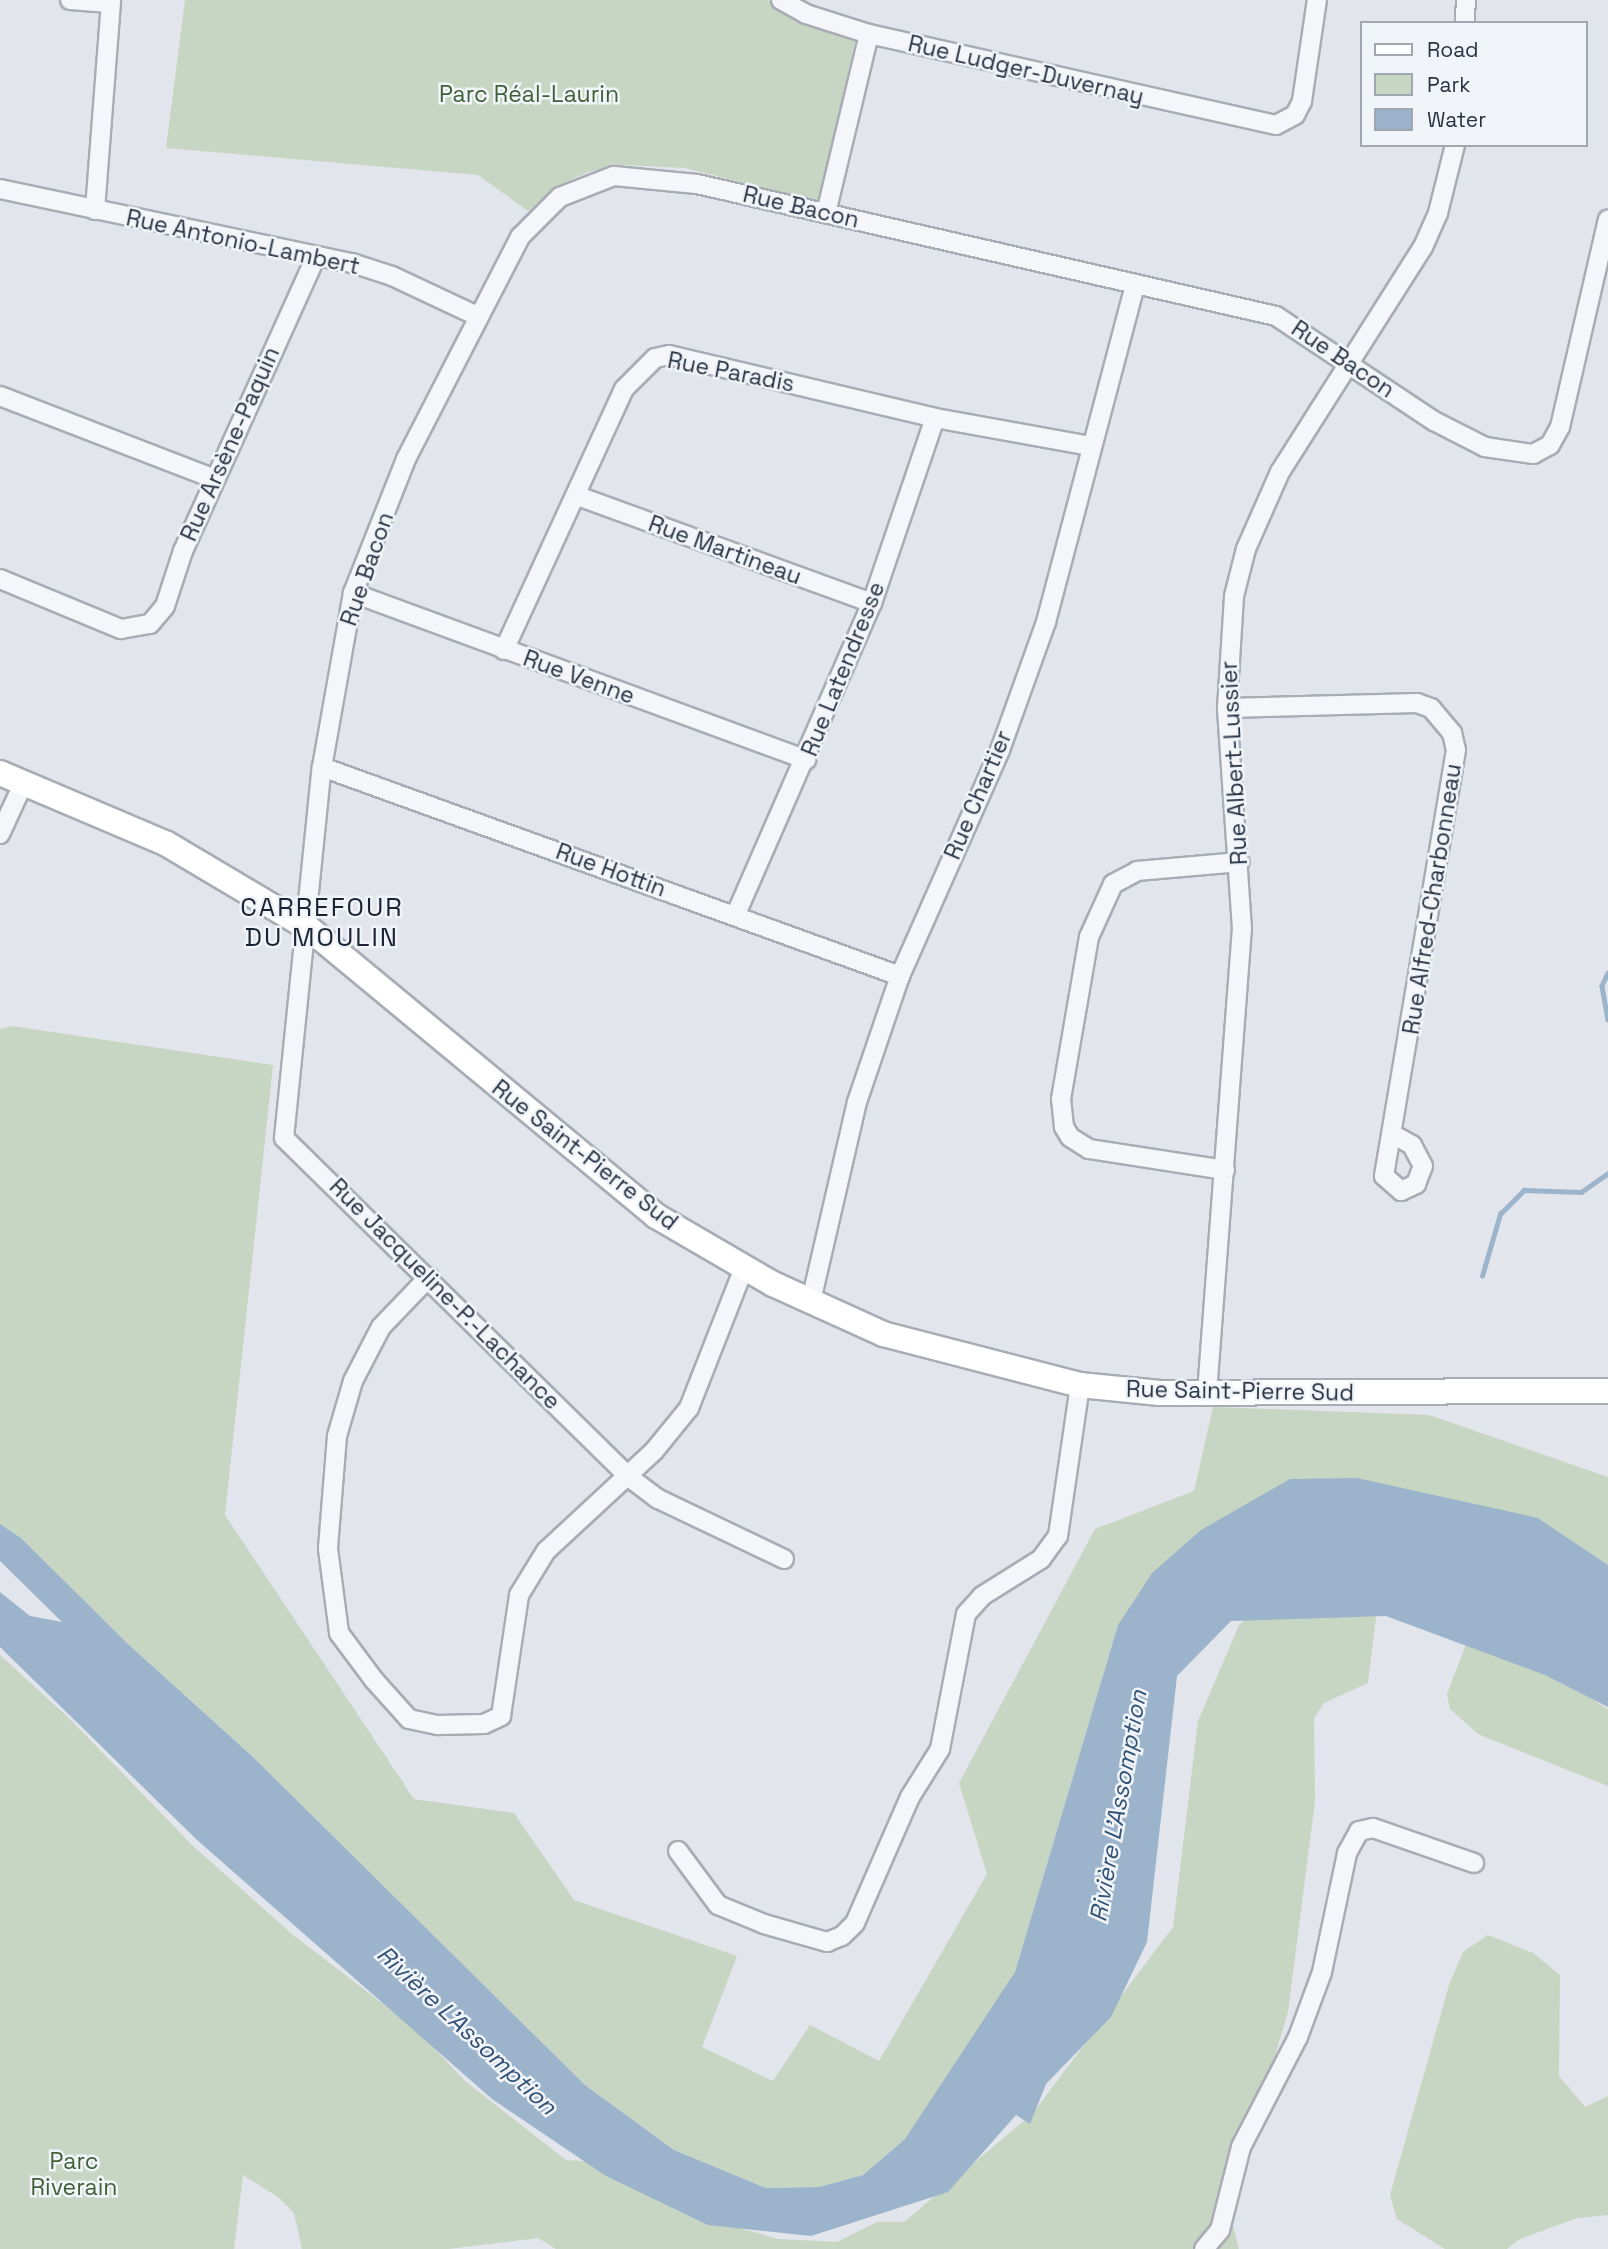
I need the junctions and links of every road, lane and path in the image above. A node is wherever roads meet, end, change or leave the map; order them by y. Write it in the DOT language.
graph roads {
  1 [pos="70,0"];
  2 [pos="781,0"];
  3 [pos="1317,0"];
  4 [pos="1466,0"];
  5 [pos="110,2"];
  6 [pos="1465,21"];
  7 [pos="869,34"];
  8 [pos="1454,147"];
  9 [pos="0,189"];
  10 [pos="95,210"];
  11 [pos="826,213"];
  12 [pos="1608,219"];
  13 [pos="316,257"];
  14 [pos="1135,285"];
  15 [pos="479,317"];
  16 [pos="1349,364"];
  17 [pos="0,396"];
  18 [pos="934,418"];
  19 [pos="1091,446"];
  20 [pos="215,479"];
  21 [pos="578,496"];
  22 [pos="0,579"];
  23 [pos="353,593"];
  24 [pos="872,603"];
  25 [pos="504,650"];
  26 [pos="1227,708"];
  27 [pos="806,760"];
  28 [pos="322,767"];
  29 [pos="0,773"];
  30 [pos="24,782"];
  31 [pos="0,834"];
  32 [pos="1240,862"];
  33 [pos="736,914"];
  34 [pos="307,928"];
  35 [pos="900,975"];
  36 [pos="1394,1135"];
  37 [pos="1225,1170"];
  38 [pos="744,1268"];
  39 [pos="429,1277"];
  40 [pos="811,1301"];
  41 [pos="1080,1385"];
  42 [pos="1608,1391"];
  43 [pos="1208,1393"];
  44 [pos="628,1476"];
  45 [pos="784,1559"];
  46 [pos="678,1851"];
  47 [pos="1474,1863"];
  48 [pos="1204,2249"];
  1 -- 5 [label="street"];
  2 -- 7 [label="street, Rue Ludger-Duvernay"];
  3 -- 7 [label="street, Rue Ludger-Duvernay"];
  4 -- 6 [label="street"];
  5 -- 10 [label="street"];
  7 -- 11 [label="street"];
  8 -- 16 [label="street, Rue Albert-Lussier"];
  9 -- 10 [label="street, Rue Antonio-Lambert"];
  10 -- 13 [label="street, Rue Antonio-Lambert"];
  11 -- 14 [label="street, Rue Bacon"];
  11 -- 15 [label="street, Rue Bacon"];
  12 -- 16 [label="street, Rue Bacon"];
  13 -- 15 [label="street, Rue Antonio-Lambert"];
  13 -- 20 [label="street, Rue Arsène-Paquin"];
  14 -- 16 [label="street, Rue Bacon"];
  14 -- 19 [label="street, Rue Chartier"];
  15 -- 23 [label="street, Rue Bacon"];
  16 -- 26 [label="street, Rue Albert-Lussier"];
  17 -- 20 [label="street"];
  18 -- 19 [label="street, Rue Paradis"];
  18 -- 21 [label="street, Rue Paradis"];
  18 -- 24 [label="street, Rue Latendresse"];
  19 -- 35 [label="street, Rue Chartier"];
  20 -- 22 [label="street, Rue Arsène-Paquin"];
  21 -- 24 [label="street, Rue Martineau"];
  21 -- 25 [label="street, Rue Paradis"];
  23 -- 25 [label="street, Rue Venne"];
  23 -- 28 [label="street, Rue Bacon"];
  24 -- 27 [label="street, Rue Latendresse"];
  25 -- 27 [label="street, Rue Venne"];
  26 -- 32 [label="street, Rue Albert-Lussier"];
  26 -- 36 [label="street, Rue Alfred-Charbonneau"];
  27 -- 33 [label="street, Rue Latendresse"];
  28 -- 33 [label="street, Rue Hottin"];
  28 -- 34 [label="street, Rue Bacon"];
  29 -- 30 [label="street, Rue Saint-Pierre Sud"];
  30 -- 31 [label="street"];
  30 -- 34 [label="street, Rue Saint-Pierre Sud"];
  32 -- 37 [label="street, Rue Albert-Lussier"];
  32 -- 37 [label="street"];
  33 -- 35 [label="street, Rue Hottin"];
  34 -- 38 [label="street, Rue Saint-Pierre Sud"];
  34 -- 39 [label="street, Rue Jacqueline-P.-Lachance"];
  35 -- 40 [label="street, Rue Chartier"];
  37 -- 43 [label="street, Rue Albert-Lussier"];
  38 -- 40 [label="street, Rue Saint-Pierre Sud"];
  38 -- 44 [label="street"];
  39 -- 44 [label="street, Rue Jacqueline-P.-Lachance"];
  39 -- 44 [label="street"];
  40 -- 41 [label="street, Rue Saint-Pierre Sud"];
  41 -- 43 [label="street, Rue Saint-Pierre Sud"];
  41 -- 46 [label="street"];
  42 -- 43 [label="street, Rue Saint-Pierre Sud"];
  44 -- 45 [label="street, Rue Jacqueline-P.-Lachance"];
  47 -- 48 [label="street"];
}
